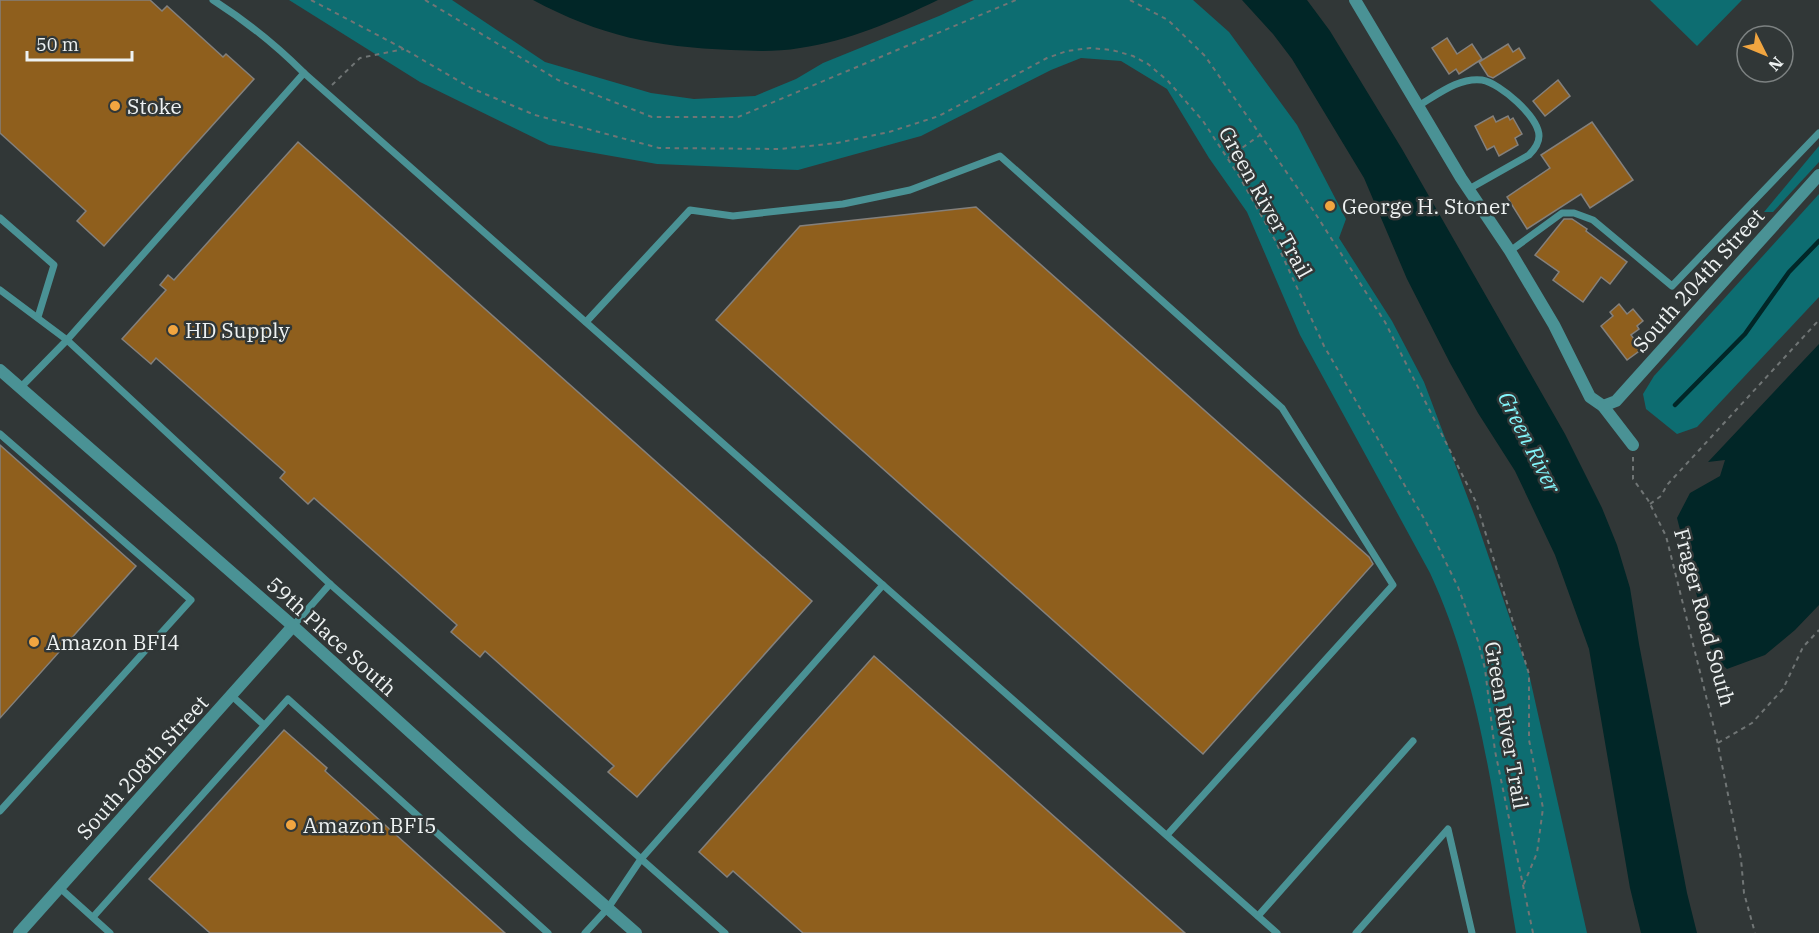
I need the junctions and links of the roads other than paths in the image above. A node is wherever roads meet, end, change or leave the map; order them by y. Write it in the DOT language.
graph roads {
  1 [pos="213,0"];
  2 [pos="1355,0"];
  3 [pos="304,73"];
  4 [pos="1418,106"];
  5 [pos="1819,133"];
  6 [pos="1819,175"];
  7 [pos="1468,189"];
  8 [pos="0,218"];
  9 [pos="1510,251"];
  10 [pos="0,290"];
  11 [pos="38,317"];
  12 [pos="586,321"];
  13 [pos="67,340"];
  14 [pos="0,370"];
  15 [pos="20,388"];
  16 [pos="1603,406"];
  17 [pos="0,434"];
  18 [pos="1633,446"];
  19 [pos="330,584"];
  20 [pos="883,585"];
  21 [pos="293,626"];
  22 [pos="232,696"];
  23 [pos="264,725"];
  24 [pos="1413,741"];
  25 [pos="0,812"];
  26 [pos="1167,835"];
  27 [pos="641,859"];
  28 [pos="60,888"];
  29 [pos="608,908"];
  30 [pos="1258,916"];
  31 [pos="93,917"];
  32 [pos="19,933"];
  33 [pos="110,933"];
  34 [pos="549,933"];
  35 [pos="585,933"];
  36 [pos="636,933"];
  37 [pos="724,933"];
  38 [pos="1277,933"];
  39 [pos="1356,933"];
  40 [pos="1472,933"];
  1 -- 3 [label="lane"];
  2 -- 4 [label="street"];
  3 -- 12 [label="lane"];
  3 -- 13 [label="lane"];
  4 -- 7 [label="street"];
  4 -- 7 [label="lane"];
  5 -- 9 [label="lane"];
  6 -- 16 [label="street, South 204th Street"];
  7 -- 9 [label="street"];
  8 -- 11 [label="lane"];
  9 -- 16 [label="street"];
  10 -- 11 [label="lane"];
  11 -- 13 [label="lane"];
  12 -- 20 [label="lane"];
  12 -- 26 [label="lane"];
  13 -- 15 [label="lane"];
  13 -- 19 [label="lane"];
  14 -- 15 [label="street, 59th Place South"];
  15 -- 21 [label="street, 59th Place South"];
  16 -- 18 [label="street"];
  17 -- 25 [label="lane"];
  19 -- 21 [label="lane"];
  19 -- 27 [label="lane"];
  20 -- 26 [label="lane"];
  20 -- 27 [label="lane"];
  21 -- 22 [label="street, South 208th Street"];
  21 -- 29 [label="street, 59th Place South"];
  22 -- 23 [label="lane"];
  22 -- 28 [label="street, South 208th Street"];
  23 -- 31 [label="lane"];
  23 -- 34 [label="lane"];
  24 -- 30 [label="lane"];
  26 -- 30 [label="lane"];
  27 -- 29 [label="lane"];
  27 -- 37 [label="lane"];
  28 -- 31 [label="lane"];
  28 -- 32 [label="street, South 208th Street"];
  29 -- 35 [label="lane"];
  29 -- 36 [label="street, 59th Place South"];
  30 -- 38 [label="lane"];
  31 -- 33 [label="lane"];
  39 -- 40 [label="lane"];
}
